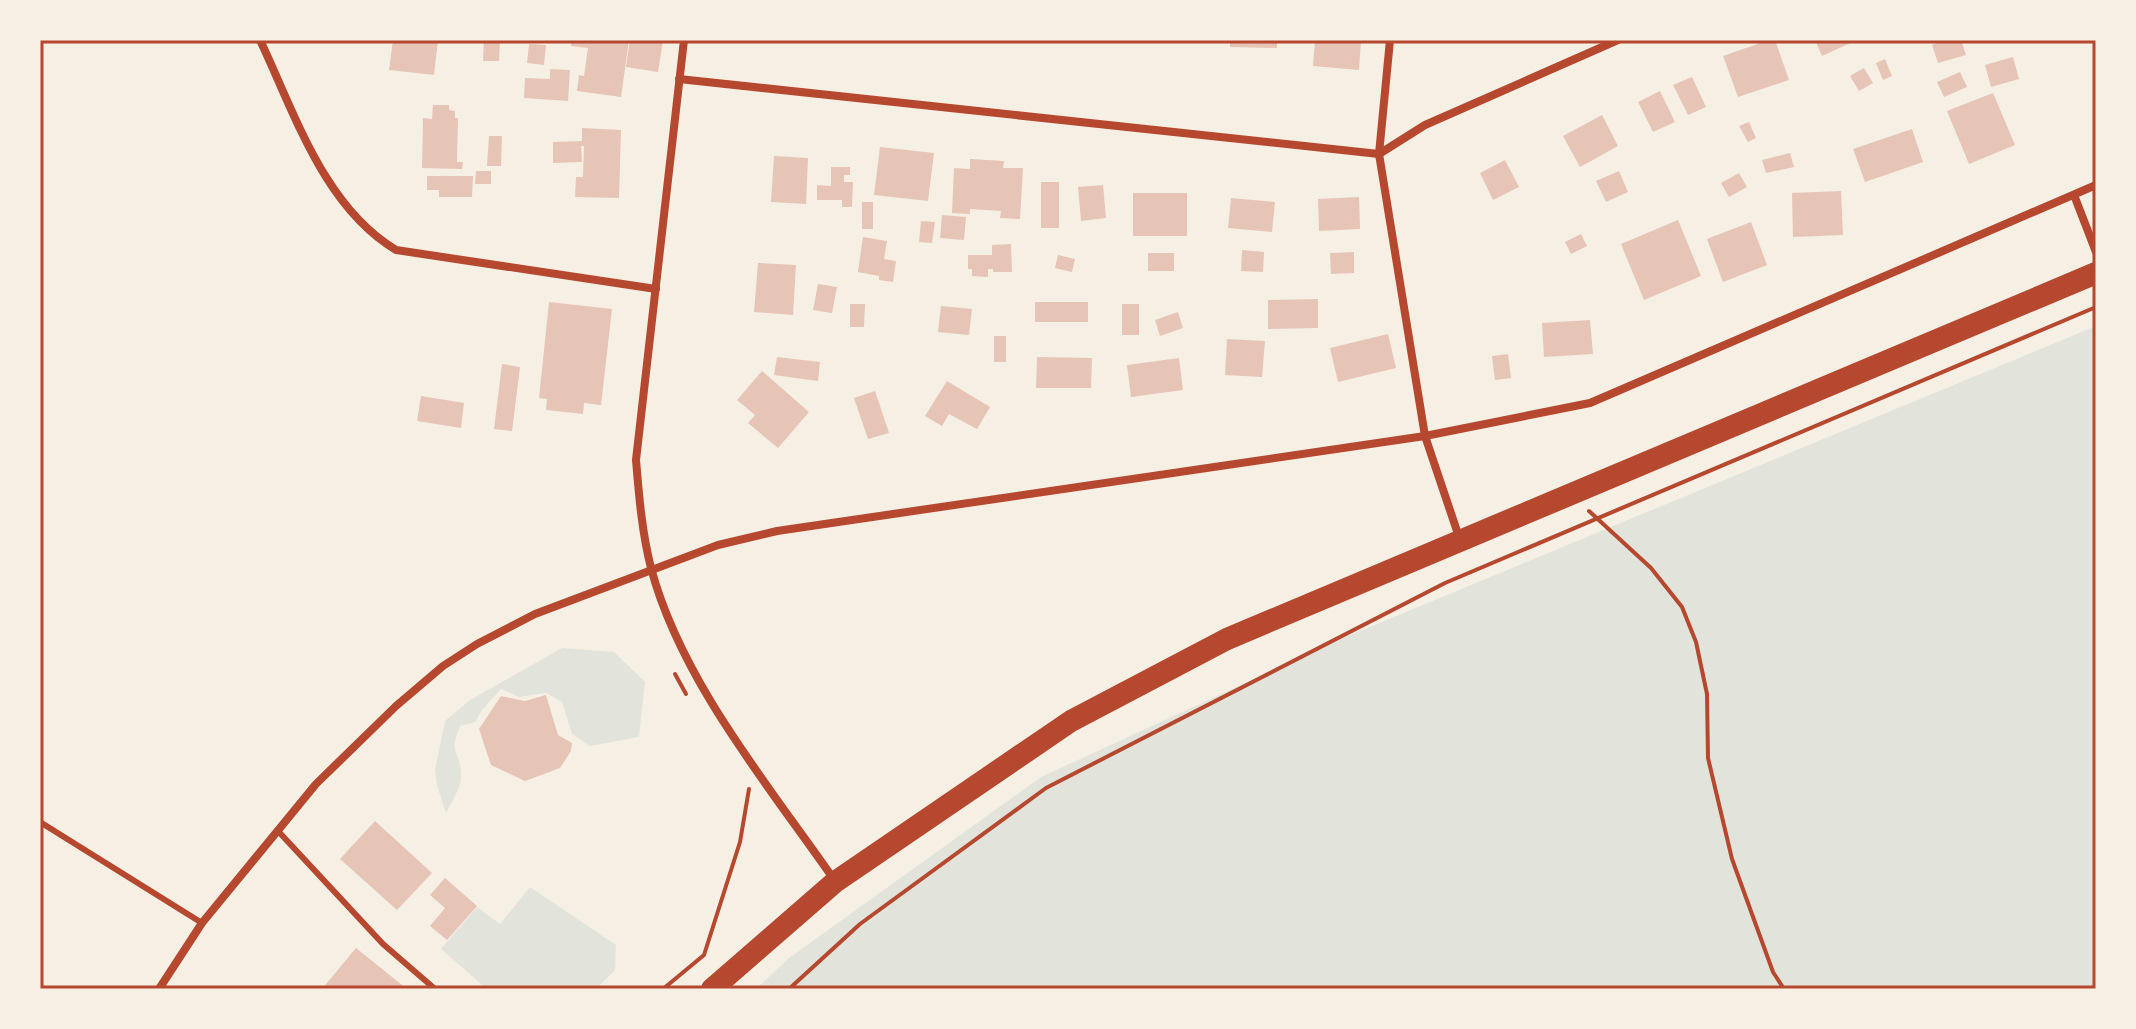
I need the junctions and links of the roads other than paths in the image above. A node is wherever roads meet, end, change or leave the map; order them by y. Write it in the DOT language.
graph roads {
  1 [pos="260,40"];
  2 [pos="684,40"];
  3 [pos="1390,40"];
  4 [pos="1618,40"];
  5 [pos="679,79"];
  6 [pos="1379,154"];
  7 [pos="2096,185"];
  8 [pos="2074,195"];
  9 [pos="2096,252"];
  10 [pos="2096,273"];
  11 [pos="656,289"];
  12 [pos="1425,436"];
  13 [pos="1460,540"];
  14 [pos="651,570"];
  15 [pos="40,822"];
  16 [pos="278,831"];
  17 [pos="835,882"];
  18 [pos="202,923"];
  19 [pos="159,989"];
  20 [pos="435,989"];
  21 [pos="712,989"];
  1 -- 11 [label="street"];
  2 -- 5 [label="street"];
  3 -- 6 [label="street"];
  4 -- 6 [label="street"];
  5 -- 6 [label="street"];
  5 -- 11 [label="street"];
  6 -- 12 [label="street"];
  7 -- 8 [label="street"];
  8 -- 9 [label="street"];
  8 -- 12 [label="street"];
  10 -- 13 [label="highway"];
  11 -- 14 [label="street"];
  12 -- 13 [label="street"];
  12 -- 14 [label="street"];
  13 -- 17 [label="highway"];
  14 -- 16 [label="street"];
  14 -- 17 [label="street"];
  15 -- 18 [label="lane"];
  16 -- 18 [label="street"];
  16 -- 20 [label="lane"];
  17 -- 21 [label="highway"];
  18 -- 19 [label="street"];
}
